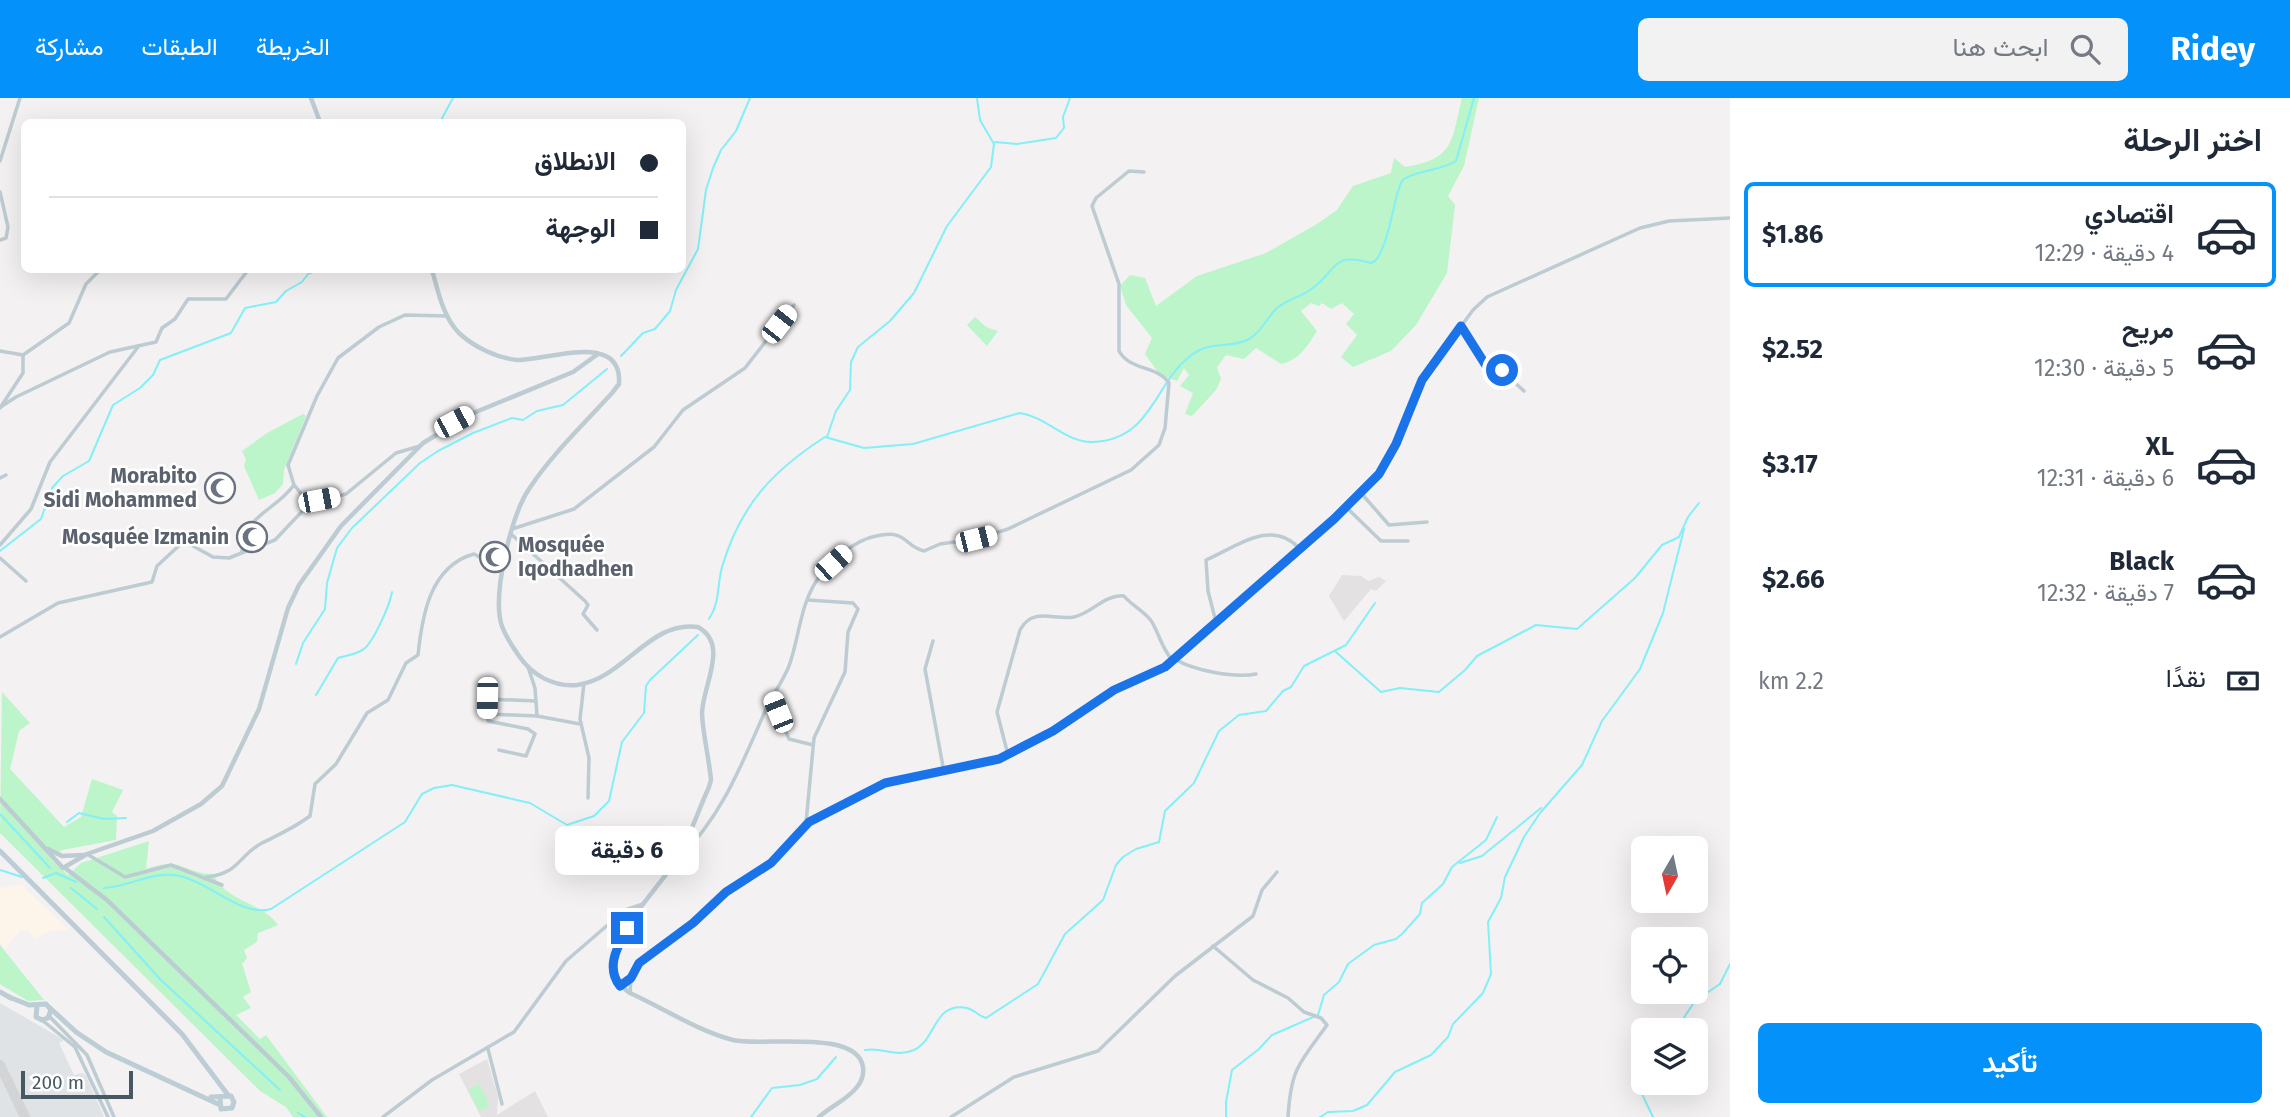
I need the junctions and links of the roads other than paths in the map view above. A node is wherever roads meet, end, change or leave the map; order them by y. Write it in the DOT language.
graph roads {
  1 [pos="20,98"];
  2 [pos="311,98"];
  3 [pos="319,119"];
  4 [pos="0,161"];
  5 [pos="1144,172"];
  6 [pos="0,192"];
  7 [pos="1730,218"];
  8 [pos="0,240"];
  9 [pos="97,273"];
  10 [pos="246,273"];
  11 [pos="433,273"];
  12 [pos="794,305"];
  13 [pos="447,316"];
  14 [pos="1461,326"];
  15 [pos="139,346"];
  16 [pos="0,351"];
  17 [pos="599,353"];
  18 [pos="23,355"];
  19 [pos="1524,391"];
  20 [pos="1,407"];
  21 [pos="420,446"];
  22 [pos="6,475"];
  23 [pos="0,478"];
  24 [pos="294,485"];
  25 [pos="1361,493"];
  26 [pos="309,504"];
  27 [pos="1346,507"];
  28 [pos="1427,522"];
  29 [pos="512,531"];
  30 [pos="1408,541"];
  31 [pos="0,545"];
  32 [pos="1300,549"];
  33 [pos="242,551"];
  34 [pos="0,558"];
  35 [pos="503,570"];
  36 [pos="26,581"];
  37 [pos="808,600"];
  38 [pos="1216,622"];
  39 [pos="597,630"];
  40 [pos="0,637"];
  41 [pos="933,641"];
  42 [pos="1174,660"];
  43 [pos="528,667"];
  44 [pos="1256,674"];
  45 [pos="584,683"];
  46 [pos="772,698"];
  47 [pos="536,701"];
  48 [pos="487,714"];
  49 [pos="537,716"];
  50 [pos="580,724"];
  51 [pos="813,745"];
  52 [pos="499,750"];
  53 [pos="1008,755"];
  54 [pos="944,772"];
  55 [pos="588,798"];
  56 [pos="0,799"];
  57 [pos="806,824"];
  58 [pos="39,842"];
  59 [pos="0,851"];
  60 [pos="87,854"];
  61 [pos="64,856"];
  62 [pos="57,863"];
  63 [pos="674,864"];
  64 [pos="68,865"];
  65 [pos="1277,872"];
  66 [pos="207,877"];
  67 [pos="222,885"];
  68 [pos="645,903"];
  69 [pos="1213,946"];
  70 [pos="631,978"];
  71 [pos="620,986"];
  72 [pos="0,992"];
  73 [pos="630,993"];
  74 [pos="9,998"];
  75 [pos="37,1006"];
  76 [pos="50,1013"];
  77 [pos="39,1019"];
  78 [pos="488,1049"];
  79 [pos="95,1072"];
  80 [pos="89,1074"];
  81 [pos="219,1085"];
  82 [pos="228,1095"];
  83 [pos="104,1100"];
  84 [pos="220,1100"];
  85 [pos="502,1104"];
  86 [pos="233,1106"];
  87 [pos="223,1110"];
  88 [pos="108,1117"];
  89 [pos="114,1117"];
  90 [pos="232,1117"];
  91 [pos="321,1117"];
  92 [pos="383,1117"];
  93 [pos="819,1117"];
  94 [pos="951,1117"];
  95 [pos="1289,1117"];
  1 -- 4 [label="street"];
  2 -- 3 [label="street"];
  5 -- 37 [label="street"];
  6 -- 8 [label="street"];
  7 -- 14 [label="street"];
  9 -- 18 [label="street"];
  10 -- 15 [label="street"];
  11 -- 13 [label="street"];
  12 -- 29 [label="street"];
  13 -- 17 [label="street"];
  13 -- 24 [label="street"];
  14 -- 19 [label="street"];
  14 -- 25 [label="street"];
  15 -- 20 [label="street"];
  15 -- 31 [label="street"];
  16 -- 18 [label="street"];
  17 -- 21 [label="street"];
  17 -- 29 [label="street"];
  18 -- 20 [label="street"];
  21 -- 26 [label="street"];
  21 -- 60 [label="street"];
  22 -- 23 [label="street"];
  24 -- 26 [label="street"];
  24 -- 33 [label="street"];
  25 -- 27 [label="street"];
  25 -- 28 [label="street"];
  26 -- 33 [label="street"];
  27 -- 30 [label="street"];
  27 -- 32 [label="street"];
  29 -- 35 [label="street"];
  29 -- 39 [label="street"];
  32 -- 38 [label="street"];
  32 -- 38 [label="street"];
  33 -- 40 [label="street"];
  34 -- 36 [label="street"];
  35 -- 43 [label="street"];
  35 -- 66 [label="street"];
  37 -- 46 [label="street"];
  37 -- 51 [label="street"];
  38 -- 42 [label="street"];
  41 -- 54 [label="street"];
  42 -- 44 [label="street"];
  42 -- 53 [label="street"];
  42 -- 53 [label="street"];
  43 -- 45 [label="street"];
  43 -- 47 [label="street"];
  45 -- 50 [label="street"];
  45 -- 63 [label="street"];
  46 -- 51 [label="street"];
  46 -- 63 [label="street"];
  47 -- 48 [label="street"];
  47 -- 49 [label="street"];
  48 -- 49 [label="street"];
  48 -- 52 [label="street"];
  49 -- 50 [label="street"];
  50 -- 55 [label="street"];
  51 -- 57 [label="street"];
  53 -- 54 [label="street"];
  54 -- 57 [label="street"];
  56 -- 58 [label="street"];
  57 -- 70 [label="street"];
  58 -- 61 [label="street"];
  58 -- 62 [label="street"];
  59 -- 81 [label="main road"];
  60 -- 61 [label="street"];
  60 -- 64 [label="street"];
  60 -- 66 [label="street"];
  61 -- 62 [label="street"];
  61 -- 64 [label="street"];
  62 -- 64 [label="street"];
  63 -- 68 [label="street"];
  64 -- 91 [label="street"];
  65 -- 69 [label="street"];
  66 -- 67 [label="street"];
  68 -- 71 [label="street"];
  68 -- 78 [label="street"];
  69 -- 94 [label="street"];
  69 -- 95 [label="street"];
  70 -- 71 [label="street"];
  70 -- 73 [label="street"];
  71 -- 73 [label="street"];
  72 -- 74 [label="main road"];
  73 -- 93 [label="street"];
  74 -- 75 [label="main road"];
  74 -- 77 [label="main road"];
  75 -- 76 [label="main road"];
  75 -- 77 [label="main road"];
  76 -- 77 [label="main road"];
  76 -- 79 [label="street"];
  76 -- 84 [label="main road"];
  77 -- 80 [label="street"];
  78 -- 85 [label="street"];
  78 -- 92 [label="street"];
  79 -- 80 [label="street"];
  79 -- 83 [label="street"];
  80 -- 83 [label="street"];
  81 -- 82 [label="main road"];
  81 -- 84 [label="main road"];
  82 -- 84 [label="main road"];
  82 -- 86 [label="main road"];
  83 -- 88 [label="street"];
  83 -- 89 [label="street"];
  84 -- 87 [label="main road"];
  86 -- 87 [label="main road"];
  86 -- 90 [label="main road"];
  87 -- 90 [label="main road"];
}
